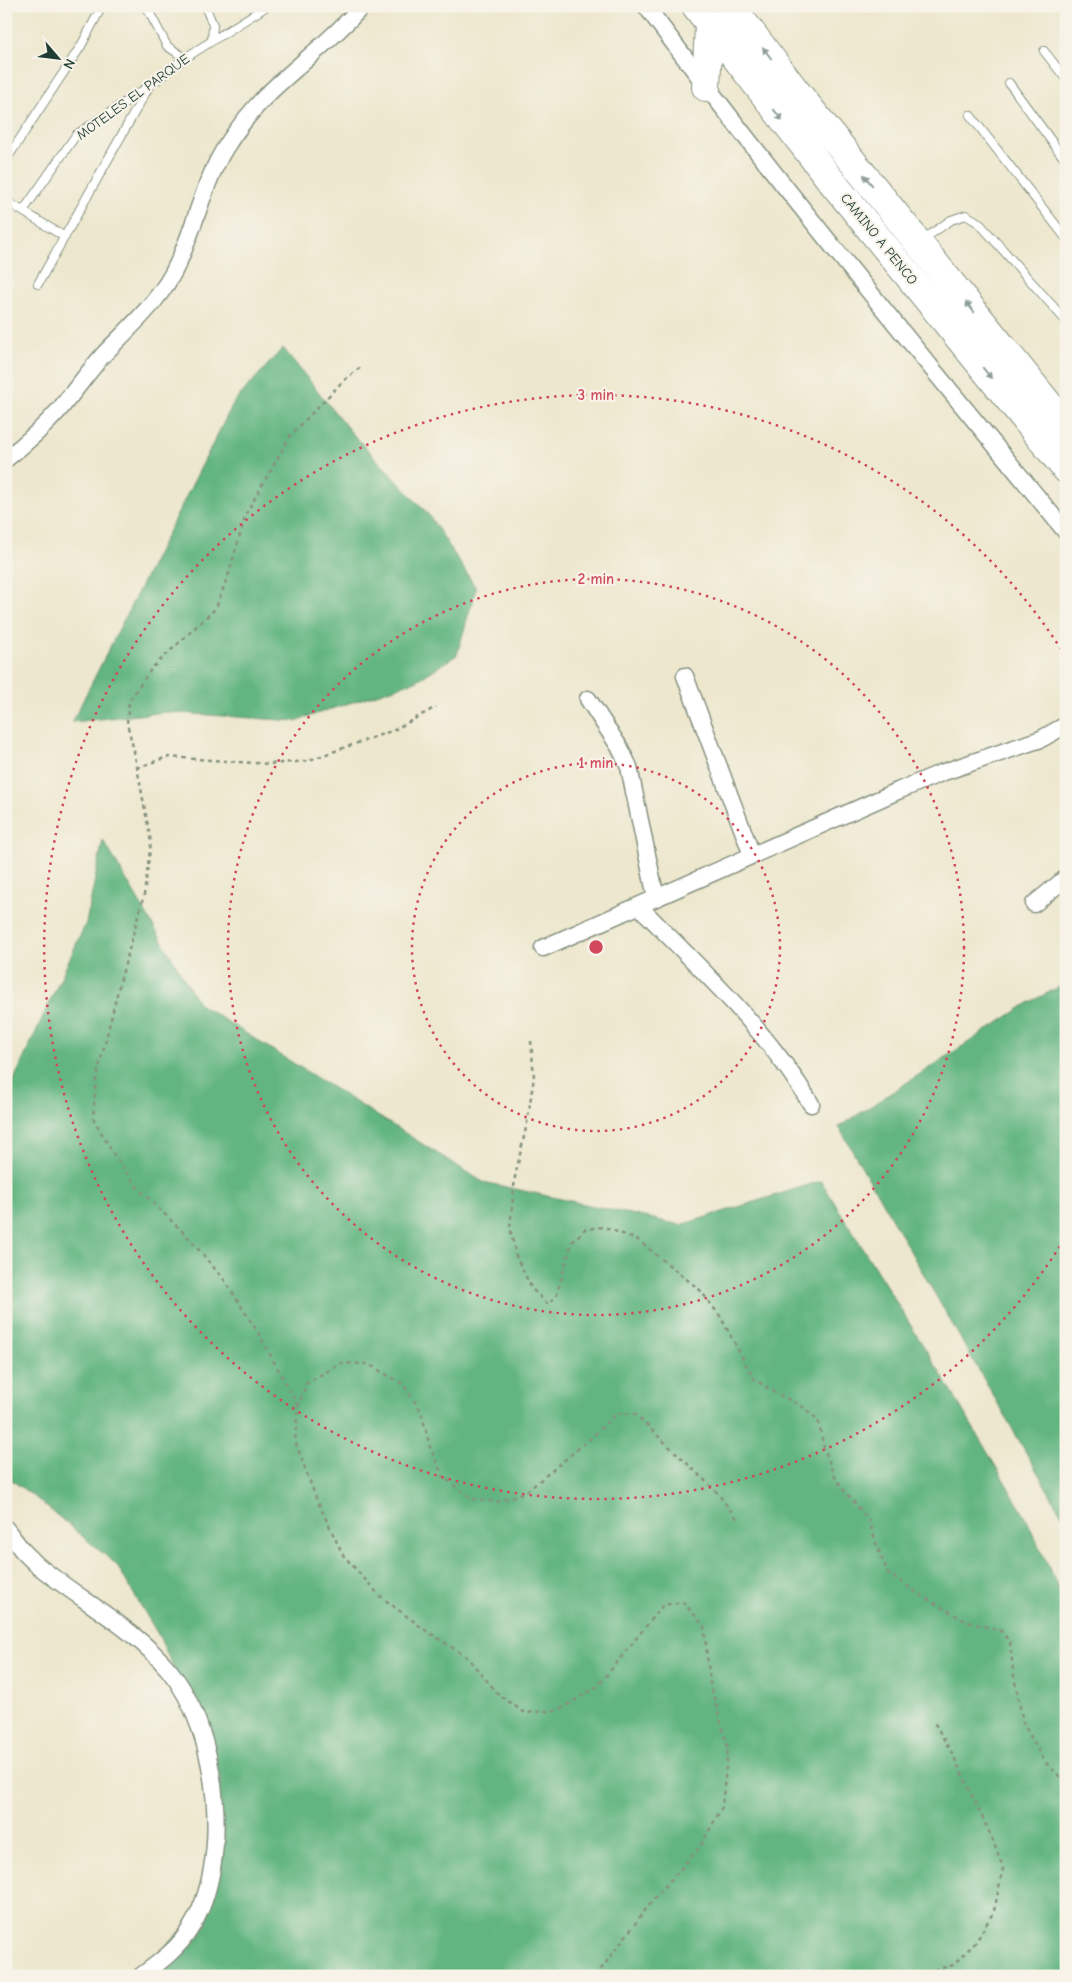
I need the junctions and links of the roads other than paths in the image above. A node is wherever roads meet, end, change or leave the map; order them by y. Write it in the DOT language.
graph roads {
  1 [pos="102,6"];
  2 [pos="146,6"];
  3 [pos="204,6"];
  4 [pos="267,6"];
  5 [pos="362,6"];
  6 [pos="646,6"];
  7 [pos="740,14"];
  8 [pos="702,15"];
  9 [pos="212,41"];
  10 [pos="1044,51"];
  11 [pos="185,58"];
  12 [pos="1066,79"];
  13 [pos="1008,83"];
  14 [pos="706,87"];
  15 [pos="148,88"];
  16 [pos="970,115"];
  17 [pos="6,160"];
  18 [pos="1066,160"];
  19 [pos="6,201"];
  20 [pos="23,211"];
  21 [pos="65,237"];
  22 [pos="1066,238"];
  23 [pos="918,243"];
  24 [pos="38,284"];
  25 [pos="1066,321"];
  26 [pos="1066,426"];
  27 [pos="6,459"];
  28 [pos="1066,469"];
  29 [pos="1066,532"];
  30 [pos="685,676"];
  31 [pos="588,699"];
  32 [pos="1066,725"];
  33 [pos="752,855"];
  34 [pos="1066,878"];
  35 [pos="656,898"];
  36 [pos="1034,904"];
  37 [pos="639,906"];
  38 [pos="543,948"];
  39 [pos="811,1104"];
  40 [pos="6,1529"];
  41 [pos="141,1976"];
  1 -- 17 [label="lane"];
  2 -- 11 [label="lane"];
  3 -- 9 [label="lane"];
  4 -- 9 [label="lane, MOTELES EL PARQUE"];
  5 -- 27 [label="street"];
  6 -- 14 [label="street"];
  23 -- 7 [label="highway, CAMINO A PENCO, one-way"];
  8 -- 14 [label="highway"];
  8 -- 28 [label="highway, CAMINO A PENCO, one-way"];
  9 -- 11 [label="lane, MOTELES EL PARQUE"];
  10 -- 12 [label="lane"];
  11 -- 15 [label="lane, MOTELES EL PARQUE"];
  13 -- 18 [label="lane"];
  14 -- 29 [label="street"];
  15 -- 20 [label="lane, MOTELES EL PARQUE"];
  15 -- 21 [label="lane"];
  16 -- 22 [label="lane"];
  19 -- 20 [label="lane"];
  20 -- 21 [label="lane"];
  21 -- 24 [label="lane"];
  23 -- 25 [label="lane"];
  26 -- 23 [label="highway, CAMINO A PENCO, one-way"];
  30 -- 33 [label="street"];
  31 -- 35 [label="street"];
  32 -- 33 [label="street"];
  33 -- 35 [label="street"];
  34 -- 36 [label="street"];
  35 -- 37 [label="street"];
  37 -- 38 [label="street"];
  37 -- 39 [label="street"];
  40 -- 41 [label="street"];
}
